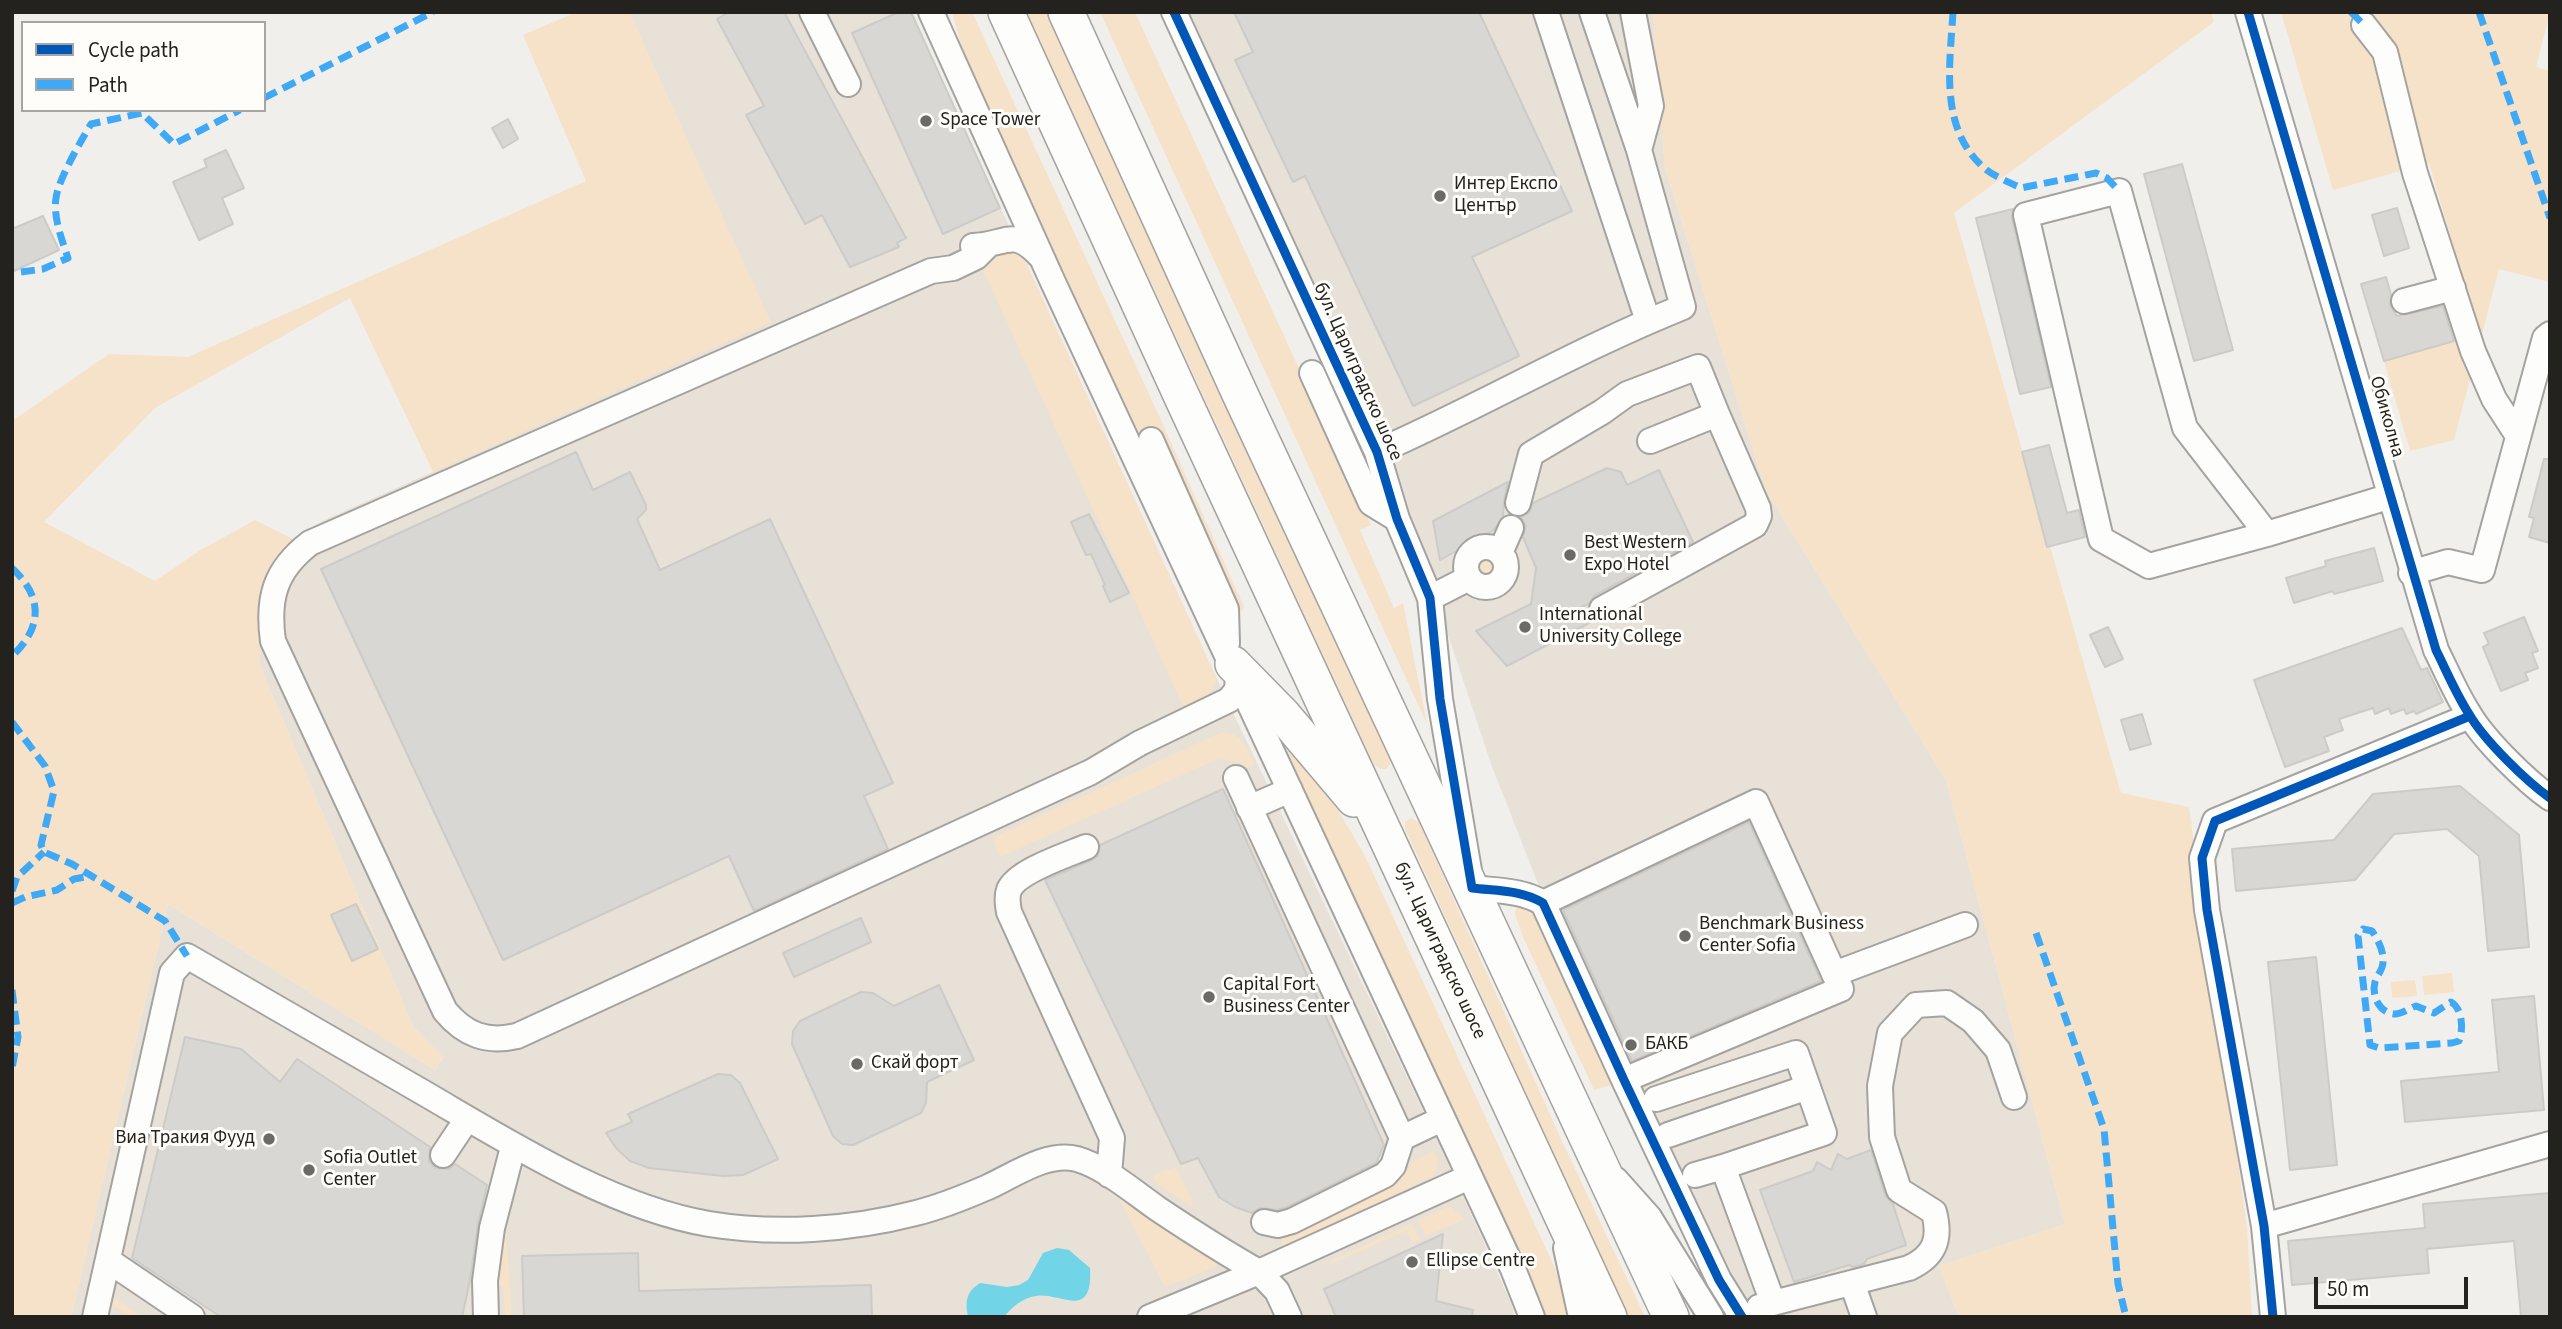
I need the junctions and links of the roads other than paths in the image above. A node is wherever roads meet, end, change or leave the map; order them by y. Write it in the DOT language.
graph roads {
  1 [pos="812,12"];
  2 [pos="931,12"];
  3 [pos="946,12"];
  4 [pos="1006,12"];
  5 [pos="1066,12"];
  6 [pos="1174,12"];
  7 [pos="1546,12"];
  8 [pos="1592,12"];
  9 [pos="1633,12"];
  10 [pos="2248,12"];
  11 [pos="2364,24"];
  12 [pos="967,66"];
  13 [pos="848,84"];
  14 [pos="1639,150"];
  15 [pos="1042,257"];
  16 [pos="2453,288"];
  17 [pos="2404,301"];
  18 [pos="1648,321"];
  19 [pos="2550,334"];
  20 [pos="1312,373"];
  21 [pos="1717,414"];
  22 [pos="2518,436"];
  23 [pos="1151,440"];
  24 [pos="1650,441"];
  25 [pos="1377,452"];
  26 [pos="2391,496"];
  27 [pos="1518,503"];
  28 [pos="1397,519"];
  29 [pos="1511,528"];
  30 [pos="2267,534"];
  31 [pos="2411,573"];
  32 [pos="1430,598"];
  33 [pos="1602,609"];
  34 [pos="1233,664"];
  35 [pos="2470,716"];
  36 [pos="1258,720"];
  37 [pos="1091,772"];
  38 [pos="1236,778"];
  39 [pos="1290,790"];
  40 [pos="2550,798"];
  41 [pos="1249,808"];
  42 [pos="1387,840"];
  43 [pos="1086,847"];
  44 [pos="1472,888"];
  45 [pos="1543,903"];
  46 [pos="1965,925"];
  47 [pos="1835,974"];
  48 [pos="1624,1080"];
  49 [pos="1808,1087"];
  50 [pos="2014,1097"];
  51 [pos="1656,1099"];
  52 [pos="467,1119"];
  53 [pos="1442,1119"];
  54 [pos="1668,1135"];
  55 [pos="1402,1138"];
  56 [pos="2550,1144"];
  57 [pos="513,1147"];
  58 [pos="443,1155"];
  59 [pos="1597,1159"];
  60 [pos="1723,1167"];
  61 [pos="1695,1174"];
  62 [pos="1109,1175"];
  63 [pos="1469,1177"];
  64 [pos="1557,1206"];
  65 [pos="1264,1222"];
  66 [pos="2264,1226"];
  67 [pos="109,1261"];
  68 [pos="1259,1272"];
  69 [pos="1852,1283"];
  70 [pos="1773,1303"];
  71 [pos="1736,1316"];
  72 [pos="95,1317"];
  73 [pos="192,1317"];
  74 [pos="485,1317"];
  75 [pos="1150,1317"];
  76 [pos="1289,1317"];
  77 [pos="1531,1317"];
  78 [pos="1581,1317"];
  79 [pos="1609,1317"];
  80 [pos="1671,1317"];
  81 [pos="1712,1317"];
  82 [pos="1864,1317"];
  83 [pos="2273,1317"];
  1 -- 13 [label="street"];
  2 -- 15 [label="street"];
  3 -- 12 [label="street"];
  4 -- 42 [label="highway, бул. Цариградско шосе"];
  5 -- 44 [label="highway, бул. Цариградско шосе"];
  6 -- 25 [label="street, бул. Цариградско шосе"];
  7 -- 18 [label="street"];
  8 -- 14 [label="street"];
  9 -- 14 [label="street"];
  10 -- 26 [label="street, Обиколна"];
  11 -- 16 [label="street"];
  14 -- 18 [label="street"];
  15 -- 34 [label="street"];
  15 -- 37 [label="street"];
  16 -- 17 [label="street"];
  16 -- 22 [label="street"];
  18 -- 25 [label="street"];
  19 -- 22 [label="street"];
  20 -- 28 [label="street"];
  21 -- 24 [label="street"];
  21 -- 27 [label="street"];
  21 -- 33 [label="street"];
  22 -- 31 [label="street"];
  23 -- 34 [label="street"];
  25 -- 28 [label="street, бул. Цариградско шосе"];
  26 -- 30 [label="street"];
  26 -- 31 [label="street, Обиколна"];
  28 -- 32 [label="street, бул. Цариградско шосе"];
  29 -- 32 [label="street"];
  30 -- 30 [label="street"];
  31 -- 35 [label="street, Обиколна"];
  32 -- 44 [label="street, бул. Цариградско шосе"];
  34 -- 36 [label="street"];
  34 -- 37 [label="street"];
  34 -- 42 [label="highway"];
  35 -- 40 [label="street, Обиколна"];
  35 -- 66 [label="street"];
  36 -- 37 [label="street"];
  36 -- 39 [label="street"];
  38 -- 41 [label="street"];
  39 -- 41 [label="street"];
  39 -- 53 [label="street"];
  41 -- 55 [label="street"];
  42 -- 64 [label="highway, бул. Цариградско шосе"];
  43 -- 62 [label="street"];
  44 -- 45 [label="street"];
  44 -- 59 [label="highway, бул. Цариградско шосе"];
  45 -- 47 [label="street"];
  45 -- 48 [label="street"];
  46 -- 47 [label="street"];
  47 -- 48 [label="street"];
  48 -- 71 [label="street"];
  49 -- 51 [label="street"];
  49 -- 54 [label="street"];
  49 -- 60 [label="street"];
  50 -- 69 [label="street"];
  52 -- 57 [label="street"];
  52 -- 58 [label="street"];
  52 -- 67 [label="street"];
  53 -- 55 [label="street"];
  53 -- 63 [label="street"];
  55 -- 65 [label="street"];
  56 -- 66 [label="street"];
  57 -- 62 [label="street"];
  57 -- 74 [label="street"];
  59 -- 80 [label="highway, бул. Цариградско шосе"];
  59 -- 81 [label="street"];
  60 -- 61 [label="street"];
  60 -- 70 [label="street"];
  62 -- 68 [label="street"];
  63 -- 68 [label="street"];
  63 -- 77 [label="street"];
  64 -- 78 [label="street"];
  64 -- 79 [label="highway, бул. Цариградско шосе"];
  66 -- 83 [label="street"];
  67 -- 72 [label="street"];
  67 -- 73 [label="street"];
  68 -- 75 [label="street"];
  68 -- 76 [label="street"];
  69 -- 70 [label="street"];
  69 -- 82 [label="street"];
  70 -- 71 [label="street"];
}
